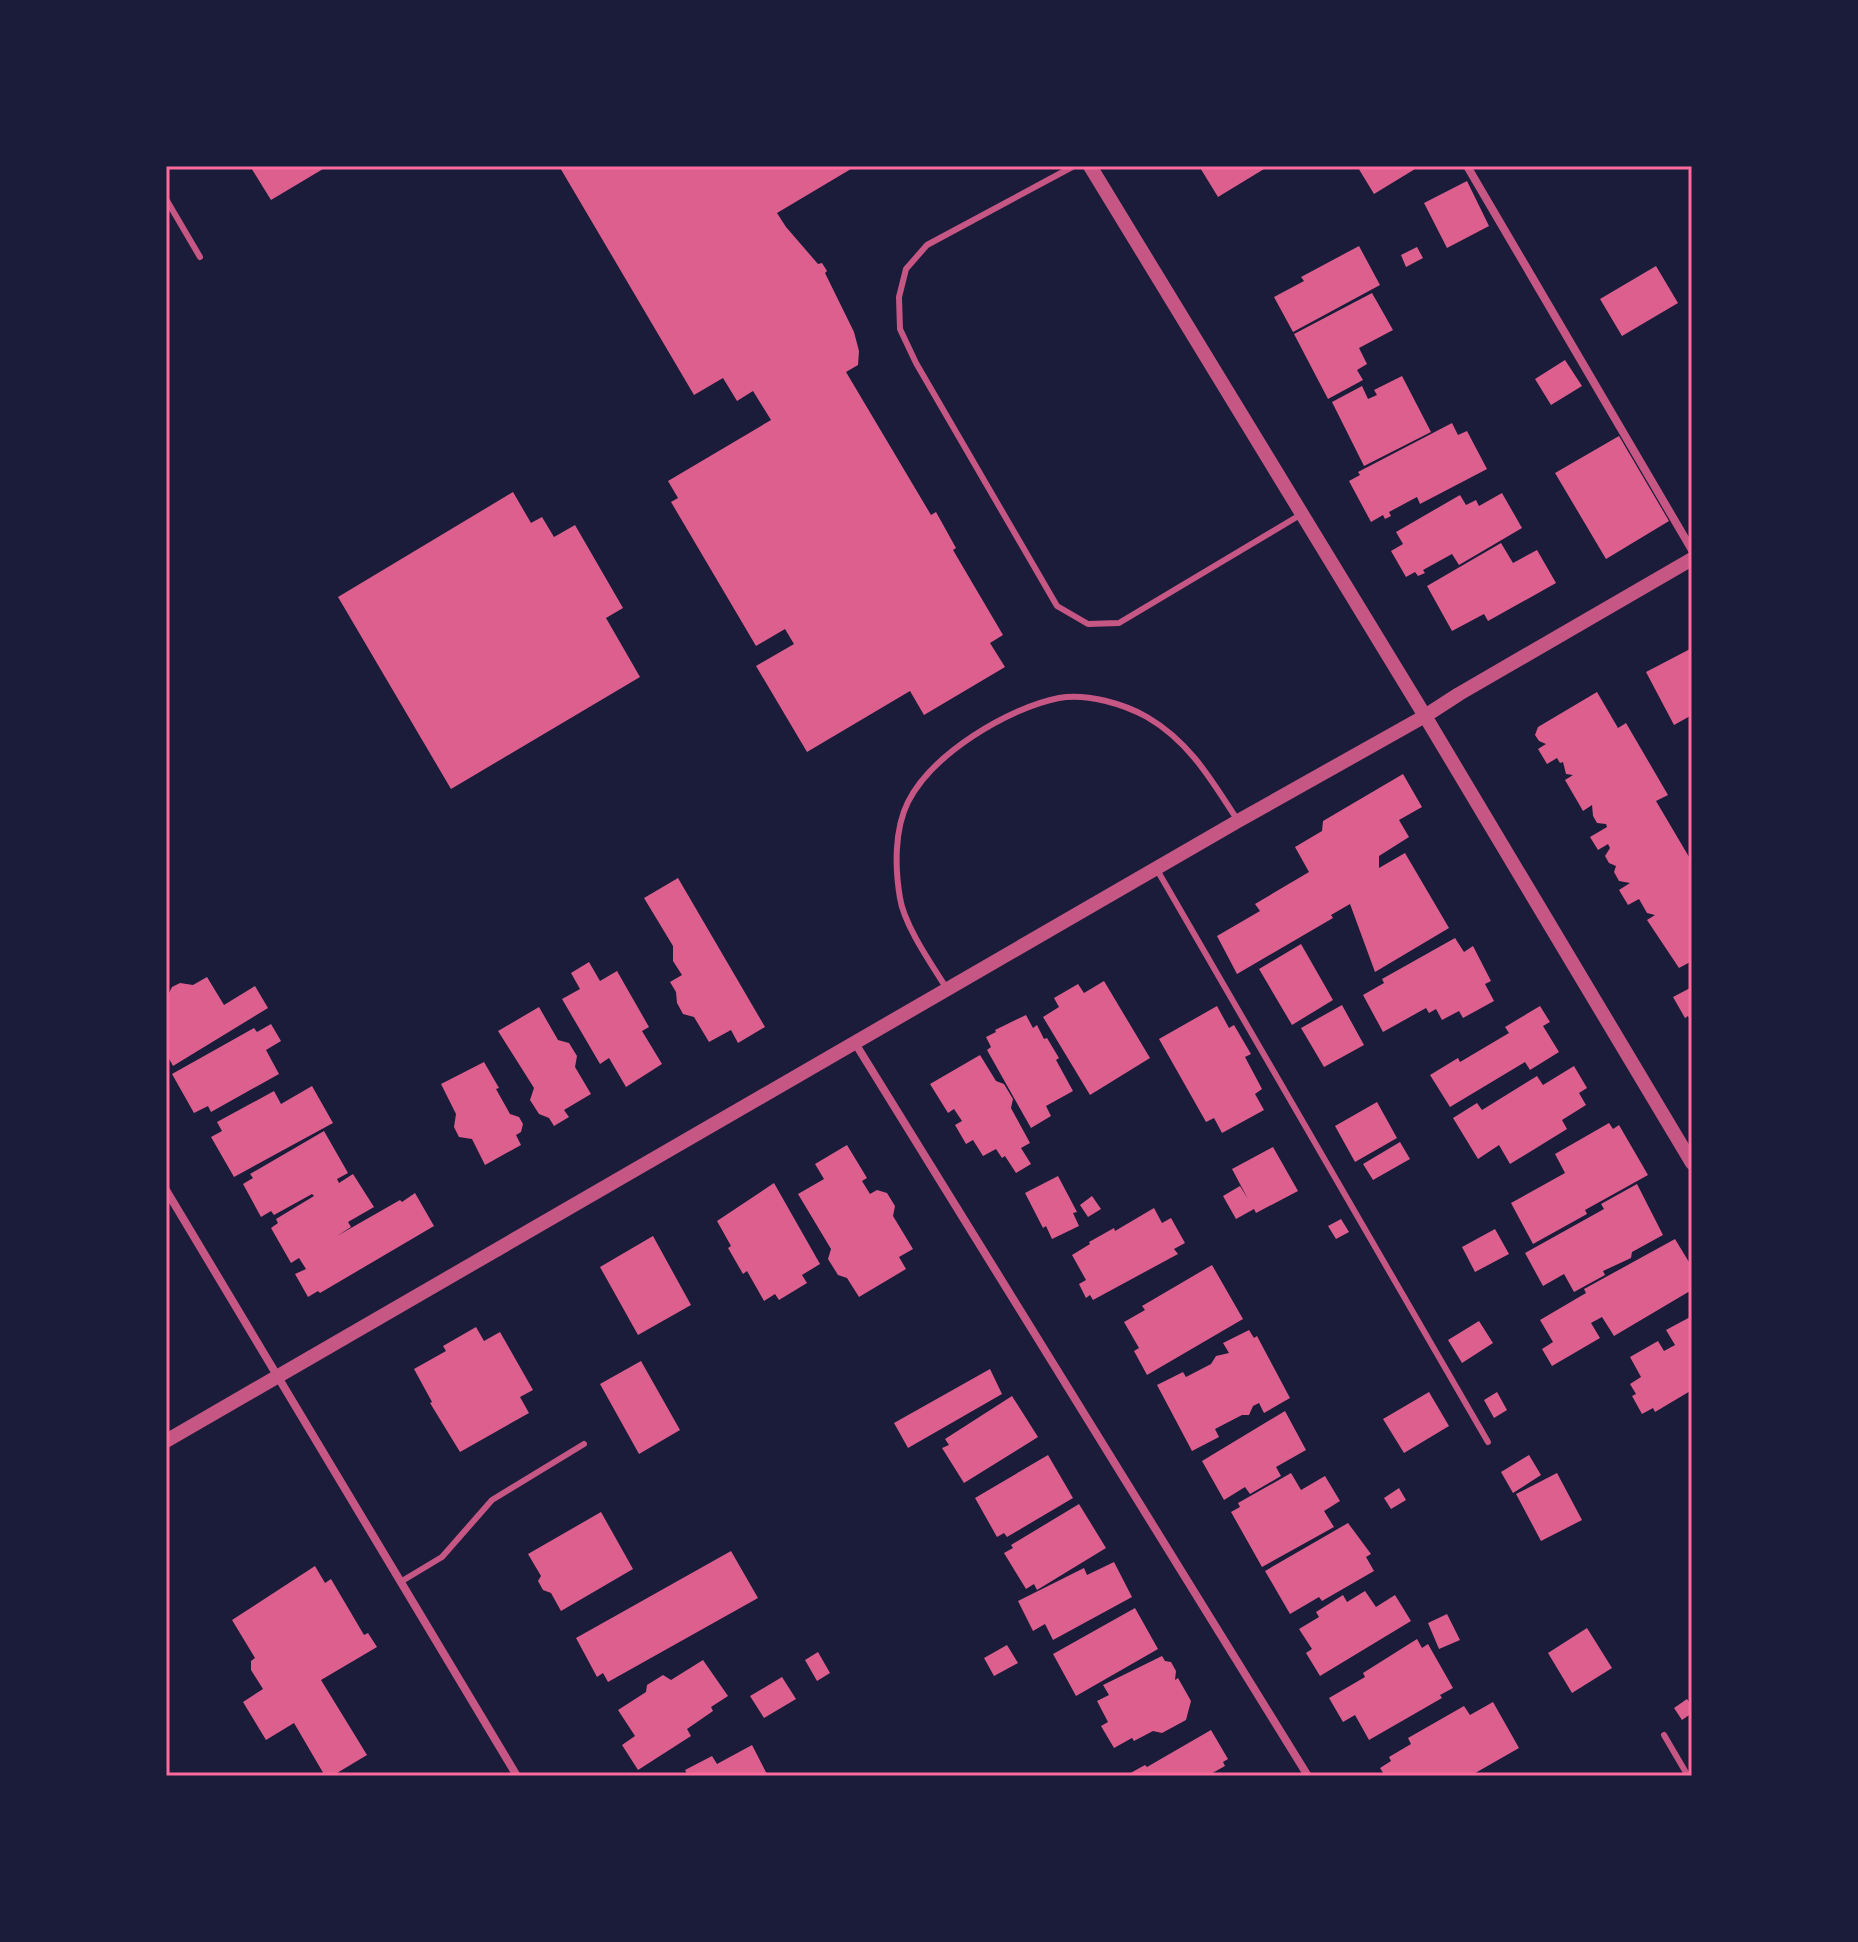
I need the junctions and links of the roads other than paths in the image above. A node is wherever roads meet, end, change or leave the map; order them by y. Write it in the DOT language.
graph roads {
  1 [pos="1074,166"];
  2 [pos="1090,166"];
  3 [pos="1467,166"];
  4 [pos="166,199"];
  5 [pos="200,257"];
  6 [pos="1300,515"];
  7 [pos="1692,550"];
  8 [pos="1692,559"];
  9 [pos="1425,716"];
  10 [pos="1238,821"];
  11 [pos="1156,868"];
  12 [pos="947,989"];
  13 [pos="855,1043"];
  14 [pos="1692,1163"];
  15 [pos="166,1190"];
  16 [pos="279,1376"];
  17 [pos="166,1441"];
  18 [pos="1488,1442"];
  19 [pos="584,1444"];
  20 [pos="402,1581"];
  21 [pos="1664,1735"];
  22 [pos="517,1776"];
  23 [pos="1308,1776"];
  24 [pos="1688,1776"];
  1 -- 6 [label="lane"];
  2 -- 6 [label="street"];
  3 -- 7 [label="street"];
  4 -- 5 [label="lane"];
  6 -- 9 [label="street"];
  8 -- 9 [label="street"];
  9 -- 10 [label="street"];
  9 -- 14 [label="street"];
  10 -- 11 [label="street"];
  10 -- 12 [label="lane"];
  11 -- 12 [label="street"];
  11 -- 18 [label="lane"];
  12 -- 13 [label="street"];
  13 -- 16 [label="street"];
  13 -- 23 [label="street"];
  15 -- 16 [label="street"];
  16 -- 17 [label="street"];
  16 -- 20 [label="street"];
  19 -- 20 [label="lane"];
  20 -- 22 [label="street"];
  21 -- 24 [label="lane"];
}
